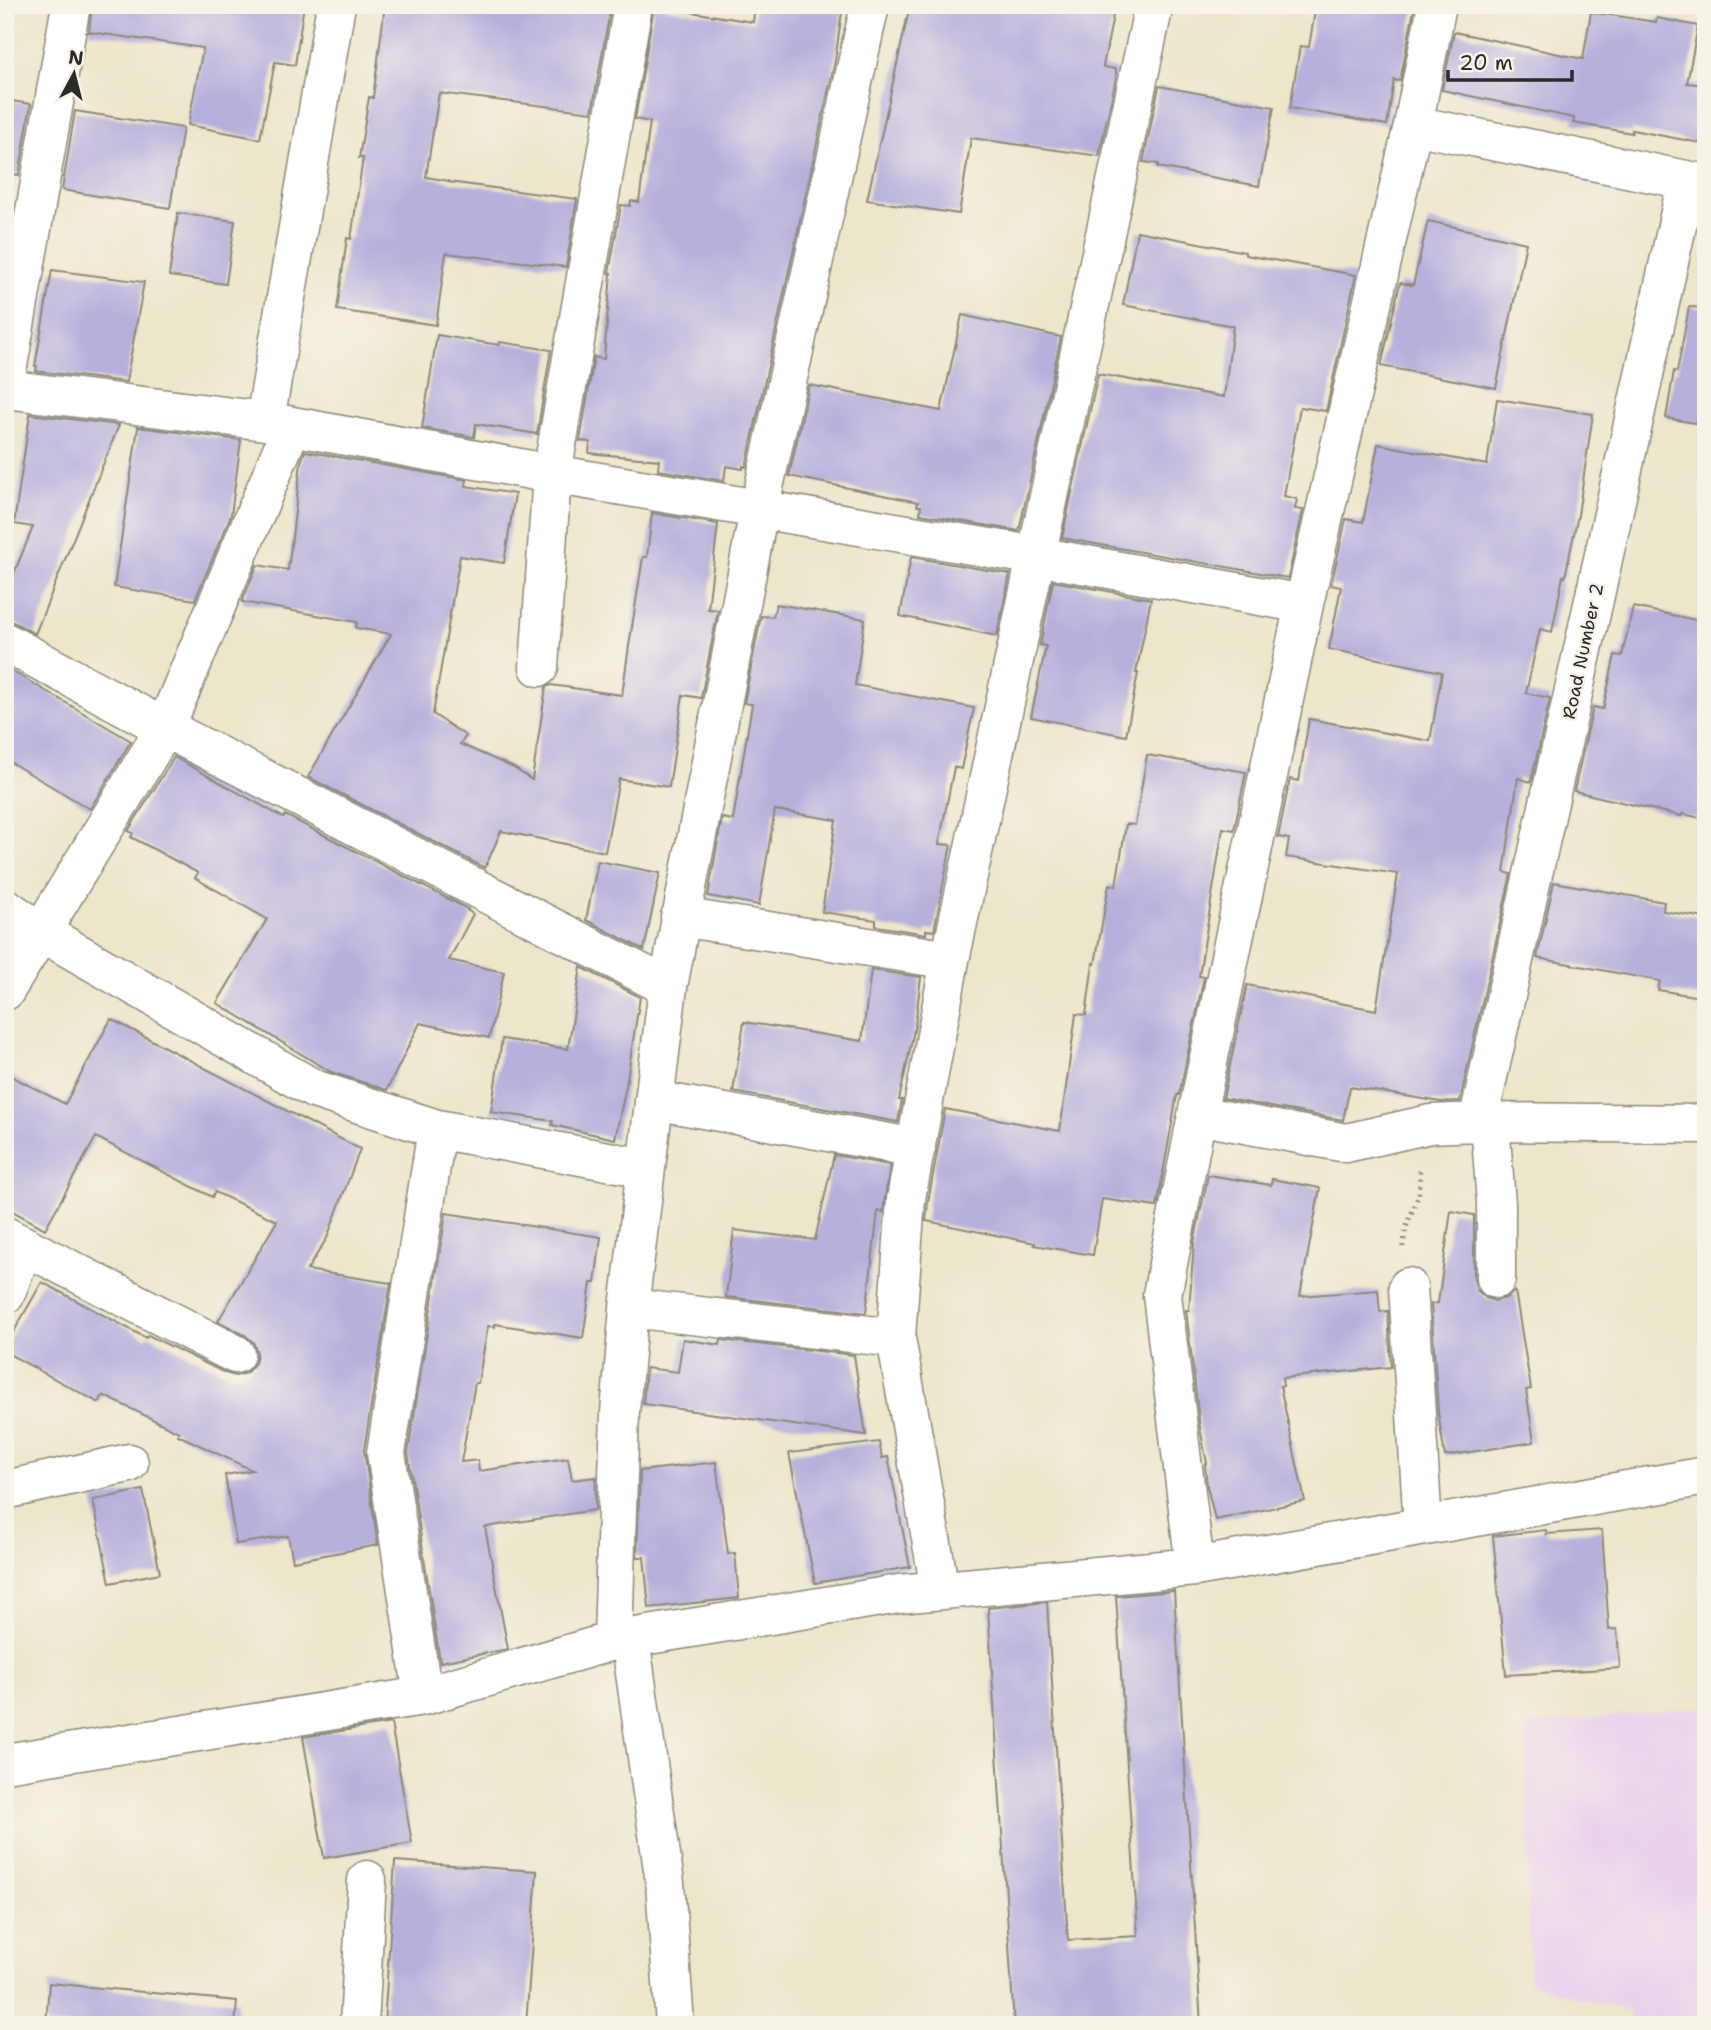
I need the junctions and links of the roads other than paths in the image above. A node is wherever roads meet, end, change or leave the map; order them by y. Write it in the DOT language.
graph roads {
  1 [pos="71,5"];
  2 [pos="336,5"];
  3 [pos="633,5"];
  4 [pos="870,5"];
  5 [pos="1154,5"];
  6 [pos="1437,5"];
  7 [pos="1413,125"];
  8 [pos="1696,183"];
  9 [pos="5,383"];
  10 [pos="5,389"];
  11 [pos="279,423"];
  12 [pos="552,474"];
  13 [pos="759,510"];
  14 [pos="1037,556"];
  15 [pos="1304,604"];
  16 [pos="5,642"];
  17 [pos="539,667"];
  18 [pos="165,728"];
  19 [pos="5,907"];
  20 [pos="680,917"];
  21 [pos="41,932"];
  22 [pos="950,960"];
  23 [pos="668,987"];
  24 [pos="5,991"];
  25 [pos="654,1100"];
  26 [pos="1197,1115"];
  27 [pos="1484,1122"];
  28 [pos="1706,1124"];
  29 [pos="437,1129"];
  30 [pos="916,1148"];
  31 [pos="645,1167"];
  32 [pos="15,1241"];
  33 [pos="1496,1279"];
  34 [pos="1408,1287"];
  35 [pos="5,1295"];
  36 [pos="629,1308"];
  37 [pos="896,1338"];
  38 [pos="235,1354"];
  39 [pos="129,1463"];
  40 [pos="1706,1476"];
  41 [pos="5,1490"];
  42 [pos="1423,1526"];
  43 [pos="1195,1567"];
  44 [pos="940,1590"];
  45 [pos="622,1639"];
  46 [pos="423,1696"];
  47 [pos="5,1763"];
  48 [pos="367,1880"];
  49 [pos="359,2025"];
  50 [pos="675,2025"];
  1 -- 9 [label="street"];
  2 -- 11 [label="street"];
  3 -- 12 [label="street"];
  4 -- 13 [label="street"];
  5 -- 14 [label="street"];
  6 -- 7 [label="street"];
  7 -- 8 [label="street"];
  7 -- 15 [label="street"];
  8 -- 27 [label="street, Road Number 2"];
  10 -- 11 [label="street"];
  11 -- 12 [label="street"];
  11 -- 18 [label="street"];
  12 -- 13 [label="street"];
  12 -- 17 [label="street"];
  13 -- 14 [label="street"];
  13 -- 20 [label="street"];
  14 -- 15 [label="street"];
  14 -- 22 [label="street"];
  15 -- 26 [label="street"];
  16 -- 18 [label="street"];
  18 -- 21 [label="street"];
  18 -- 23 [label="street"];
  19 -- 21 [label="street"];
  20 -- 22 [label="street"];
  20 -- 23 [label="street"];
  21 -- 24 [label="street"];
  21 -- 29 [label="street"];
  22 -- 30 [label="street"];
  23 -- 25 [label="street"];
  25 -- 30 [label="street"];
  25 -- 31 [label="street"];
  26 -- 27 [label="street"];
  26 -- 43 [label="street"];
  27 -- 28 [label="street"];
  27 -- 33 [label="street, Road Number 2"];
  29 -- 31 [label="street"];
  29 -- 46 [label="street"];
  30 -- 37 [label="street"];
  31 -- 36 [label="street"];
  32 -- 35 [label="street"];
  32 -- 38 [label="street"];
  34 -- 42 [label="street"];
  36 -- 37 [label="street"];
  36 -- 45 [label="street"];
  37 -- 44 [label="street"];
  39 -- 41 [label="street"];
  40 -- 42 [label="street"];
  42 -- 43 [label="street"];
  43 -- 44 [label="street"];
  44 -- 45 [label="street"];
  45 -- 46 [label="street"];
  45 -- 50 [label="street"];
  46 -- 47 [label="street"];
  48 -- 49 [label="street"];
}
